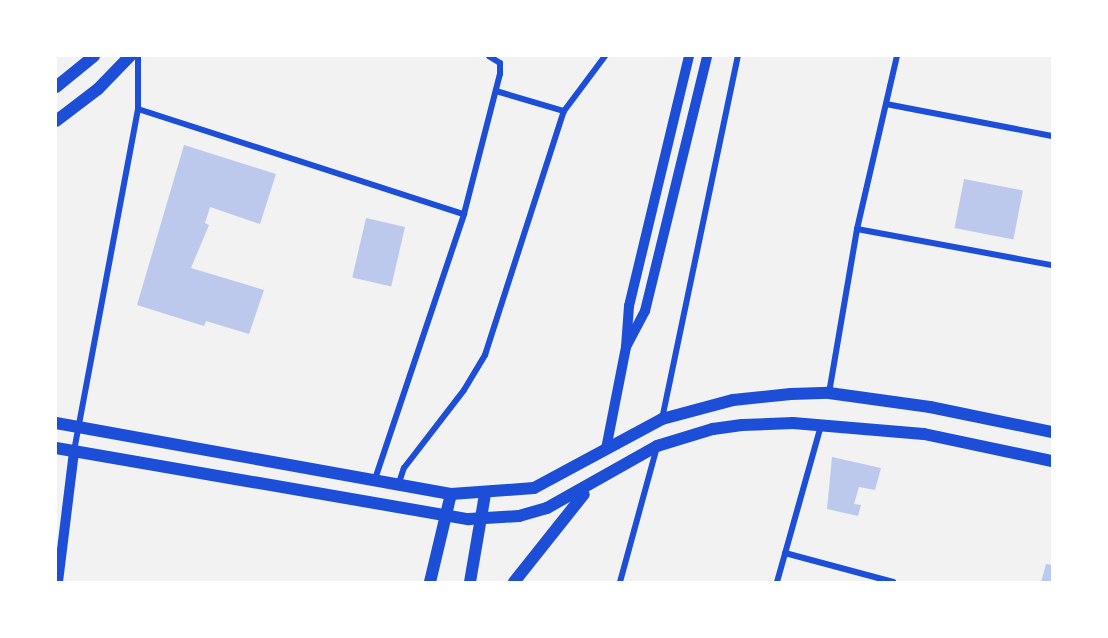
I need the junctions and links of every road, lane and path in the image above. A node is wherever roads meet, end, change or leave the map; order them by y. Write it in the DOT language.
graph roads {
  1 [pos="94,56"];
  2 [pos="130,56"];
  3 [pos="138,56"];
  4 [pos="489,56"];
  5 [pos="605,56"];
  6 [pos="689,56"];
  7 [pos="707,56"];
  8 [pos="738,56"];
  9 [pos="897,56"];
  10 [pos="56,87"];
  11 [pos="496,91"];
  12 [pos="886,104"];
  13 [pos="138,109"];
  14 [pos="564,111"];
  15 [pos="56,121"];
  16 [pos="1053,136"];
  17 [pos="464,214"];
  18 [pos="857,229"];
  19 [pos="1053,265"];
  20 [pos="626,347"];
  21 [pos="829,393"];
  22 [pos="662,419"];
  23 [pos="56,423"];
  24 [pos="821,424"];
  25 [pos="78,428"];
  26 [pos="1053,432"];
  27 [pos="657,446"];
  28 [pos="56,448"];
  29 [pos="606,449"];
  30 [pos="74,451"];
  31 [pos="1053,461"];
  32 [pos="374,482"];
  33 [pos="398,486"];
  34 [pos="591,486"];
  35 [pos="451,494"];
  36 [pos="485,494"];
  37 [pos="445,517"];
  38 [pos="481,519"];
  39 [pos="785,553"];
  40 [pos="58,582"];
  41 [pos="430,582"];
  42 [pos="470,582"];
  43 [pos="514,582"];
  44 [pos="620,582"];
  45 [pos="777,582"];
  46 [pos="893,582"];
  1 -- 10 [label="main road"];
  2 -- 15 [label="main road"];
  3 -- 13 [label="street"];
  4 -- 11 [label="street"];
  5 -- 14 [label="street"];
  6 -- 20 [label="street"];
  7 -- 20 [label="street"];
  8 -- 22 [label="street"];
  9 -- 12 [label="street"];
  11 -- 14 [label="street"];
  11 -- 17 [label="street"];
  12 -- 16 [label="street"];
  12 -- 18 [label="street"];
  13 -- 17 [label="street"];
  13 -- 25 [label="street"];
  14 -- 33 [label="street"];
  17 -- 32 [label="street"];
  18 -- 19 [label="street"];
  18 -- 21 [label="street"];
  20 -- 29 [label="street"];
  21 -- 22 [label="main road"];
  21 -- 26 [label="main road"];
  22 -- 29 [label="main road"];
  23 -- 25 [label="main road"];
  24 -- 27 [label="main road"];
  24 -- 31 [label="main road"];
  24 -- 39 [label="street"];
  25 -- 30 [label="street"];
  25 -- 32 [label="main road"];
  27 -- 34 [label="main road"];
  27 -- 44 [label="street"];
  28 -- 30 [label="main road"];
  29 -- 36 [label="main road"];
  30 -- 37 [label="main road"];
  30 -- 40 [label="street"];
  32 -- 33 [label="main road"];
  33 -- 35 [label="main road"];
  34 -- 38 [label="main road"];
  34 -- 43 [label="main road"];
  35 -- 36 [label="main road"];
  35 -- 37 [label="main road"];
  36 -- 38 [label="main road"];
  37 -- 38 [label="main road"];
  37 -- 41 [label="main road"];
  38 -- 42 [label="main road"];
  39 -- 45 [label="street"];
  39 -- 46 [label="street"];
}
